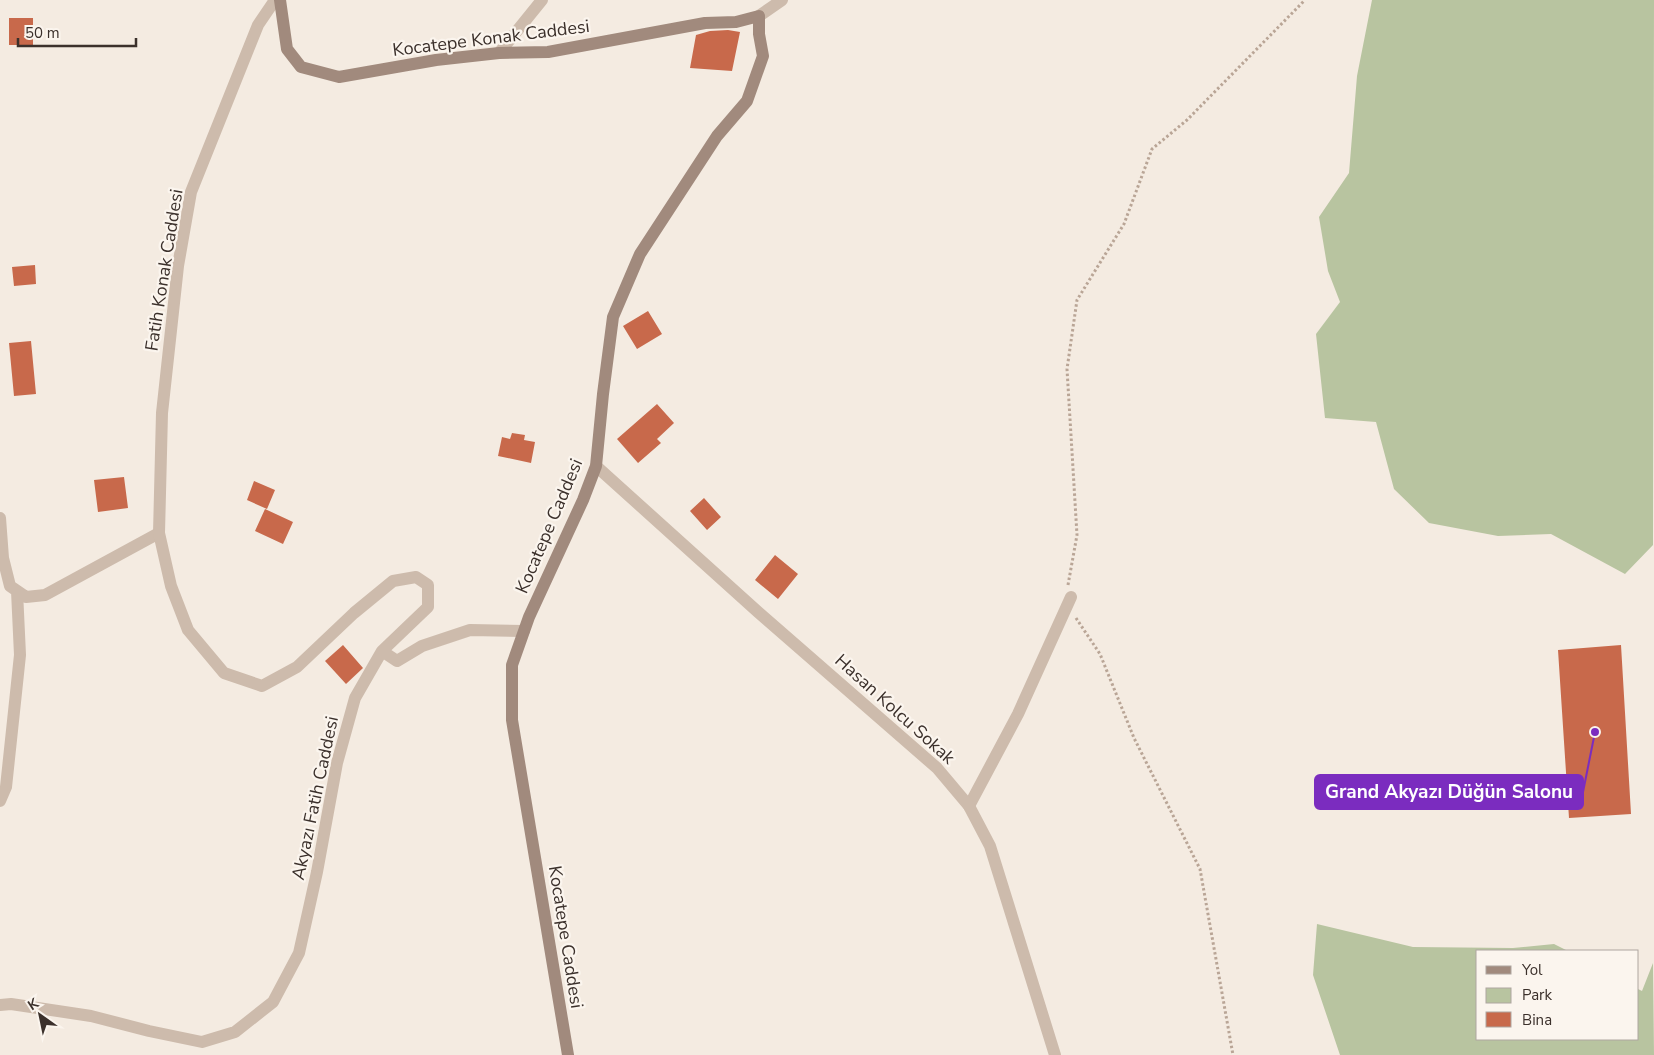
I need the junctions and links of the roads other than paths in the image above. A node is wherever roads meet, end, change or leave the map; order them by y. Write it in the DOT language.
graph roads {
  1 [pos="276,0"];
  2 [pos="280,0"];
  3 [pos="542,0"];
  4 [pos="782,0"];
  5 [pos="759,16"];
  6 [pos="499,53"];
  7 [pos="596,466"];
  8 [pos="0,518"];
  9 [pos="159,533"];
  10 [pos="17,591"];
  11 [pos="1071,597"];
  12 [pos="524,631"];
  13 [pos="382,652"];
  14 [pos="0,801"];
  15 [pos="969,806"];
  16 [pos="0,1005"];
  17 [pos="568,1055"];
  18 [pos="1056,1055"];
  1 -- 9 [label="street, Fatih Konak Caddesi"];
  2 -- 6 [label="main road, Kocatepe Konak Caddesi"];
  3 -- 6 [label="street"];
  4 -- 5 [label="street, Kocatepe Konak Caddesi"];
  5 -- 6 [label="main road, Kocatepe Konak Caddesi"];
  5 -- 7 [label="main road, Kocatepe Caddesi"];
  7 -- 12 [label="main road, Kocatepe Caddesi"];
  7 -- 15 [label="street, Hasan Kolcu Sokak"];
  8 -- 10 [label="street"];
  9 -- 10 [label="street"];
  9 -- 13 [label="street, Akyazı Fatih Caddesi"];
  10 -- 14 [label="street"];
  11 -- 15 [label="street"];
  12 -- 13 [label="street"];
  12 -- 17 [label="main road, Kocatepe Caddesi"];
  13 -- 16 [label="street, Akyazı Fatih Caddesi"];
  15 -- 18 [label="street, Hasan Kolcu Sokak"];
}
